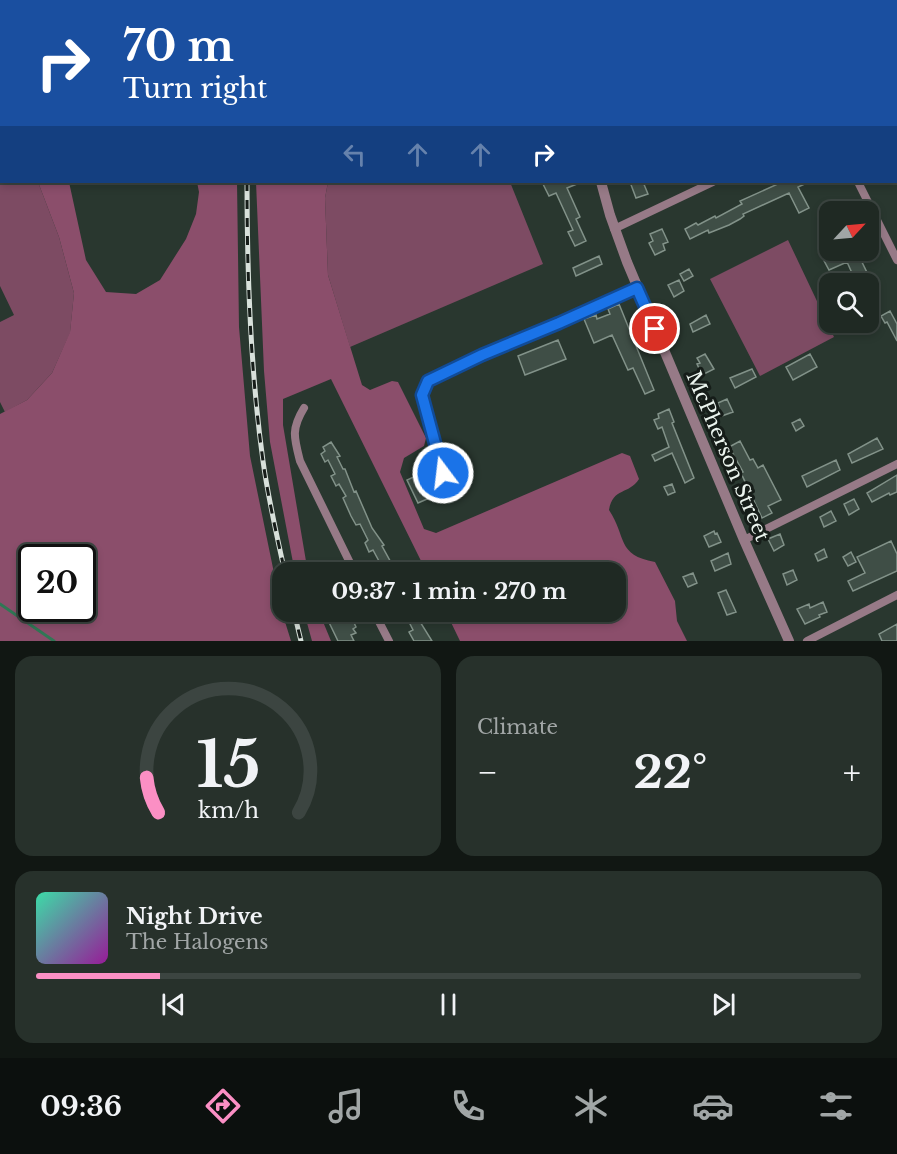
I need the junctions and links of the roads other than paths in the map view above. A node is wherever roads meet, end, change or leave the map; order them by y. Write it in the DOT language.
graph roads {
  1 [pos="601,183"];
  2 [pos="711,183"];
  3 [pos="858,183"];
  4 [pos="614,230"];
  5 [pos="897,260"];
  6 [pos="637,288"];
  7 [pos="304,408"];
  8 [pos="897,464"];
  9 [pos="447,488"];
  10 [pos="744,540"];
  11 [pos="350,562"];
  12 [pos="897,595"];
  13 [pos="379,622"];
  14 [pos="389,641"];
  15 [pos="789,641"];
  16 [pos="807,641"];
  1 -- 4 [label="street, McPherson Street"];
  2 -- 4 [label="street"];
  3 -- 5 [label="street"];
  4 -- 6 [label="street, McPherson Street"];
  6 -- 9 [label="lane"];
  6 -- 10 [label="street, McPherson Street"];
  7 -- 11 [label="street"];
  8 -- 10 [label="street"];
  10 -- 15 [label="street, McPherson Street"];
  12 -- 16 [label="street"];
  13 -- 14 [label="street"];
}
